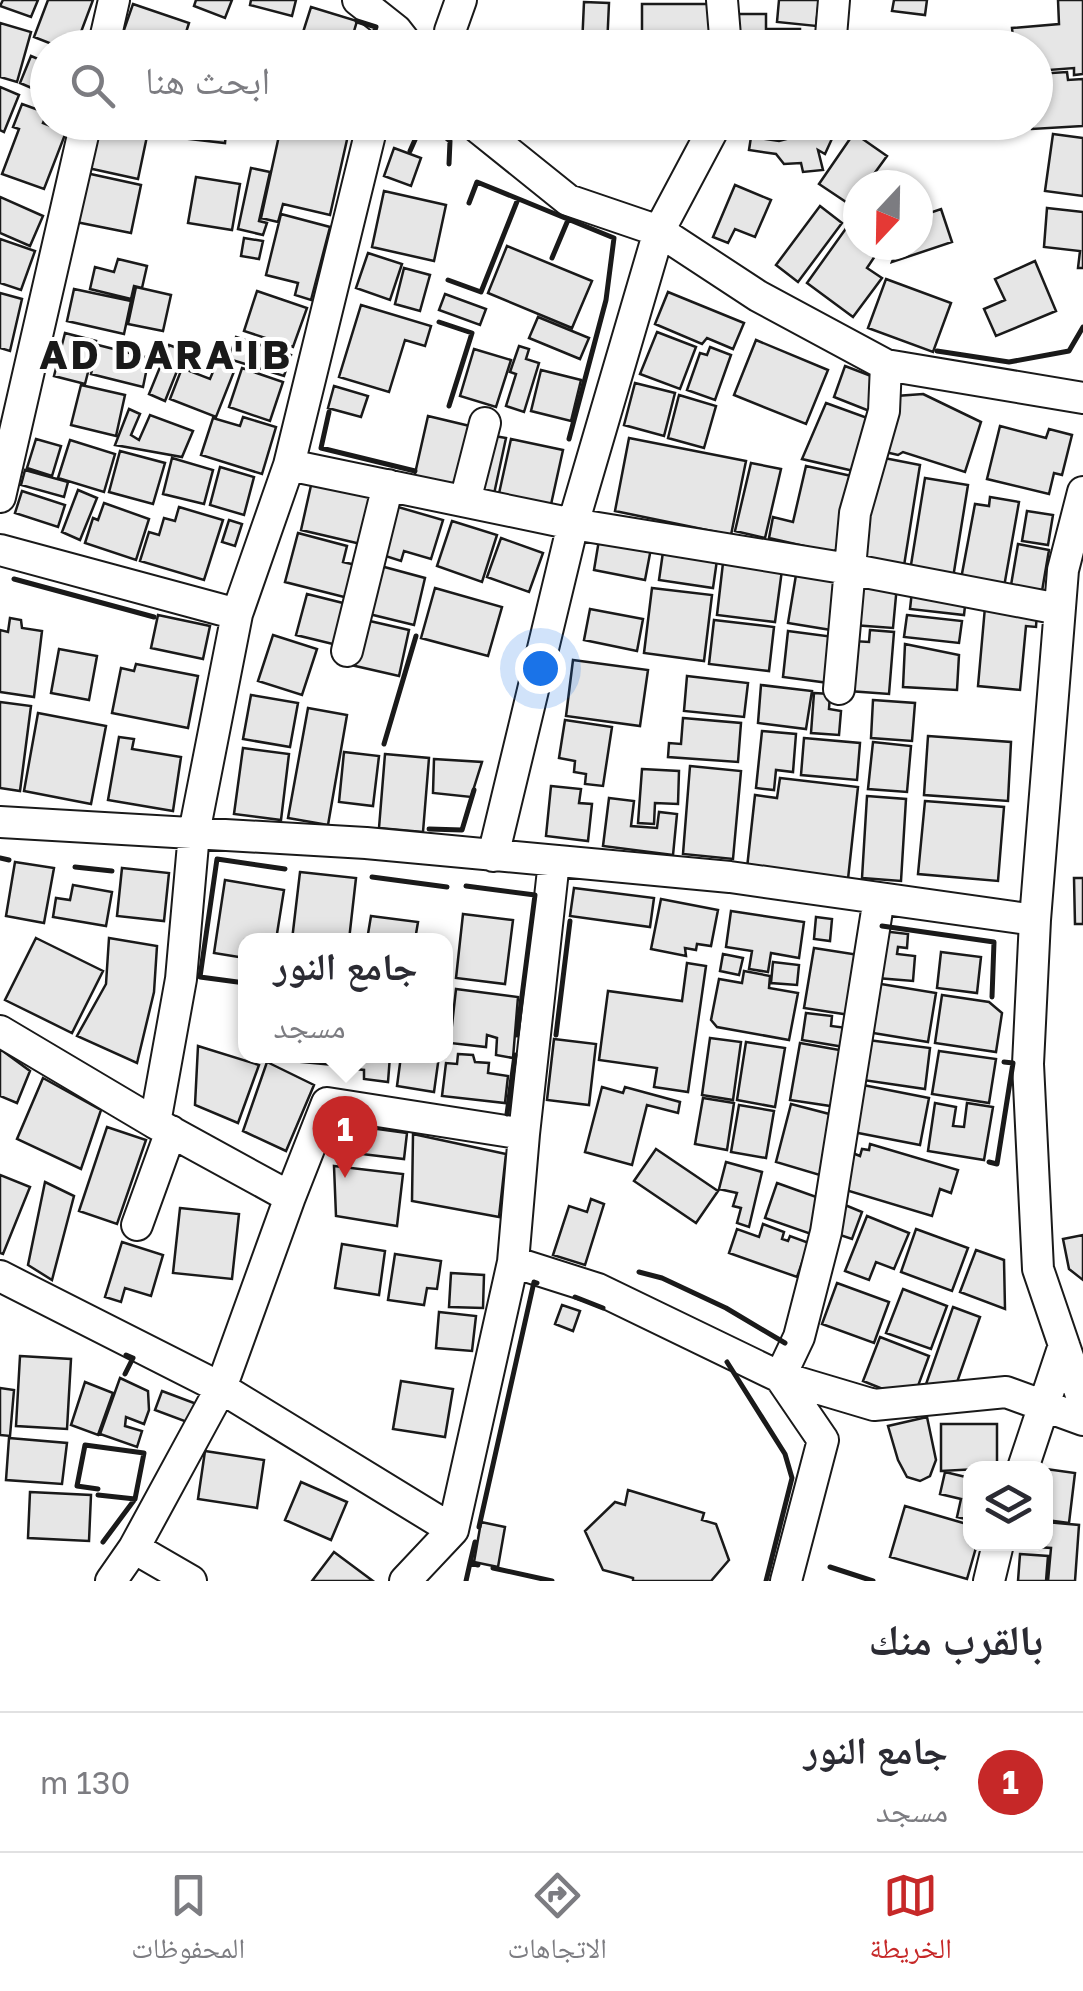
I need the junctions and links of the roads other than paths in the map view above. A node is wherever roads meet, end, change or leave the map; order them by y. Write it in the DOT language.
graph roads {
  1 [pos="114,0"];
  2 [pos="358,0"];
  3 [pos="461,0"];
  4 [pos="722,0"];
  5 [pos="834,0"];
  6 [pos="107,30"];
  7 [pos="388,30"];
  8 [pos="450,30"];
  9 [pos="724,30"];
  10 [pos="832,30"];
  11 [pos="81,140"];
  12 [pos="369,140"];
  13 [pos="493,140"];
  14 [pos="707,140"];
  15 [pos="659,231"];
  16 [pos="886,365"];
  17 [pos="12,384"];
  18 [pos="1083,398"];
  19 [pos="485,423"];
  20 [pos="289,465"];
  21 [pos="388,485"];
  22 [pos="1083,492"];
  23 [pos="0,497"];
  24 [pos="465,502"];
  25 [pos="574,524"];
  26 [pos="0,550"];
  27 [pos="850,569"];
  28 [pos="1060,608"];
  29 [pos="236,614"];
  30 [pos="347,651"];
  31 [pos="839,689"];
  32 [pos="0,822"];
  33 [pos="194,833"];
  34 [pos="493,856"];
  35 [pos="554,861"];
  36 [pos="879,898"];
  37 [pos="1035,920"];
  38 [pos="0,1031"];
  39 [pos="163,1127"];
  40 [pos="524,1134"];
  41 [pos="290,1197"];
  42 [pos="137,1225"];
  43 [pos="513,1262"];
  44 [pos="0,1276"];
  45 [pos="1064,1344"];
  46 [pos="780,1377"];
  47 [pos="221,1388"];
  48 [pos="1083,1401"];
  49 [pos="1043,1407"];
  50 [pos="1083,1420"];
  51 [pos="1025,1461"];
  52 [pos="452,1530"];
  53 [pos="134,1548"];
  54 [pos="996,1551"];
  55 [pos="112,1581"];
  56 [pos="191,1581"];
  57 [pos="405,1581"];
  58 [pos="786,1581"];
  59 [pos="989,1581"];
  1 -- 6 [label="street"];
  2 -- 7 [label="street"];
  3 -- 8 [label="street"];
  4 -- 9 [label="street"];
  5 -- 10 [label="street"];
  11 -- 17 [label="street"];
  12 -- 20 [label="street"];
  13 -- 15 [label="street"];
  14 -- 15 [label="street"];
  15 -- 16 [label="street"];
  15 -- 25 [label="street"];
  16 -- 18 [label="street"];
  16 -- 27 [label="street"];
  17 -- 23 [label="street"];
  19 -- 24 [label="street"];
  20 -- 21 [label="street"];
  20 -- 29 [label="street"];
  21 -- 24 [label="street"];
  21 -- 30 [label="street"];
  22 -- 28 [label="street"];
  24 -- 25 [label="street"];
  25 -- 27 [label="street"];
  25 -- 34 [label="street"];
  26 -- 29 [label="street"];
  27 -- 28 [label="street"];
  27 -- 31 [label="street"];
  28 -- 37 [label="street"];
  29 -- 33 [label="street"];
  32 -- 33 [label="street"];
  33 -- 34 [label="street"];
  33 -- 39 [label="street"];
  34 -- 35 [label="street"];
  35 -- 36 [label="street"];
  35 -- 40 [label="street"];
  36 -- 37 [label="street"];
  36 -- 46 [label="street"];
  37 -- 45 [label="street"];
  38 -- 39 [label="street"];
  39 -- 41 [label="street"];
  39 -- 42 [label="street"];
  40 -- 41 [label="street"];
  40 -- 43 [label="street"];
  41 -- 47 [label="street"];
  43 -- 46 [label="street"];
  43 -- 52 [label="street"];
  44 -- 47 [label="street"];
  45 -- 48 [label="street"];
  45 -- 49 [label="street"];
  46 -- 49 [label="street"];
  46 -- 58 [label="street"];
  47 -- 52 [label="street"];
  47 -- 53 [label="street"];
  49 -- 50 [label="street"];
  49 -- 51 [label="street"];
  52 -- 57 [label="street"];
  53 -- 55 [label="street"];
  53 -- 56 [label="street"];
  54 -- 59 [label="street"];
}
